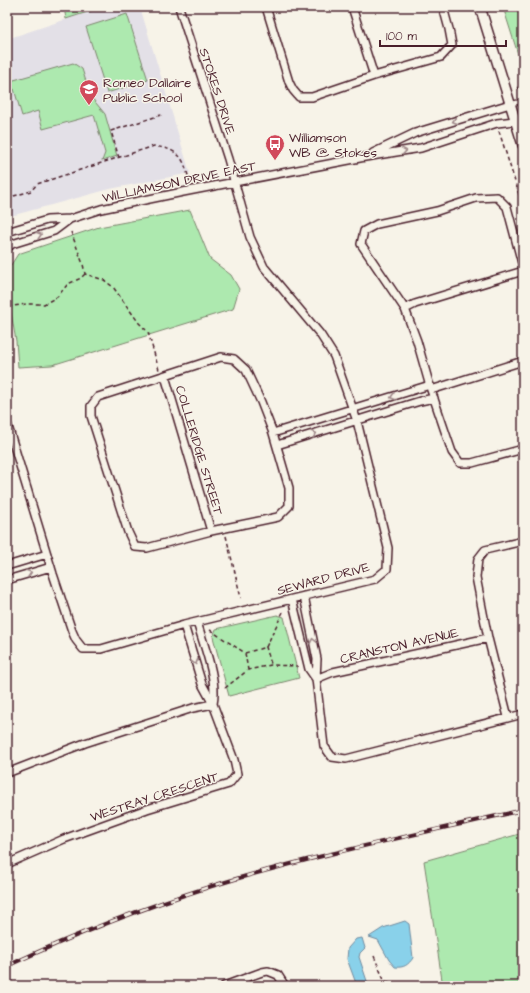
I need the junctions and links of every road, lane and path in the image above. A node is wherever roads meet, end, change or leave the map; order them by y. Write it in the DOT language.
graph roads {
  1 [pos="179,7"];
  2 [pos="266,7"];
  3 [pos="352,7"];
  4 [pos="443,7"];
  5 [pos="480,7"];
  6 [pos="374,76"];
  7 [pos="517,87"];
  8 [pos="523,91"];
  9 [pos="523,101"];
  10 [pos="510,104"];
  11 [pos="164,114"];
  12 [pos="519,120"];
  13 [pos="497,123"];
  14 [pos="523,145"];
  15 [pos="365,156"];
  16 [pos="119,158"];
  17 [pos="234,182"];
  18 [pos="191,190"];
  19 [pos="7,198"];
  20 [pos="523,207"];
  21 [pos="70,219"];
  22 [pos="7,232"];
  23 [pos="71,232"];
  24 [pos="7,248"];
  25 [pos="523,267"];
  26 [pos="523,271"];
  27 [pos="85,274"];
  28 [pos="8,308"];
  29 [pos="405,309"];
  30 [pos="523,361"];
  31 [pos="163,377"];
  32 [pos="430,388"];
  33 [pos="434,398"];
  34 [pos="352,409"];
  35 [pos="357,421"];
  36 [pos="7,423"];
  37 [pos="273,433"];
  38 [pos="277,445"];
  39 [pos="520,450"];
  40 [pos="523,478"];
  41 [pos="225,528"];
  42 [pos="211,531"];
  43 [pos="523,541"];
  44 [pos="47,554"];
  45 [pos="7,566"];
  46 [pos="51,567"];
  47 [pos="7,580"];
  48 [pos="304,596"];
  49 [pos="241,598"];
  50 [pos="292,599"];
  51 [pos="283,612"];
  52 [pos="197,622"];
  53 [pos="184,625"];
  54 [pos="210,630"];
  55 [pos="488,638"];
  56 [pos="266,647"];
  57 [pos="245,653"];
  58 [pos="271,665"];
  59 [pos="298,666"];
  60 [pos="248,670"];
  61 [pos="316,679"];
  62 [pos="225,688"];
  63 [pos="213,704"];
  64 [pos="523,714"];
  65 [pos="508,717"];
  66 [pos="7,772"];
  67 [pos="7,864"];
  68 [pos="374,956"];
  69 [pos="224,986"];
  70 [pos="285,986"];
  71 [pos="394,986"];
  1 -- 17 [label="street, STOKES DRIVE"];
  2 -- 6 [label="street"];
  3 -- 6 [label="street"];
  4 -- 6 [label="street"];
  5 -- 10 [label="street"];
  7 -- 8 [label="path"];
  9 -- 10 [label="lane"];
  10 -- 12 [label="street"];
  10 -- 15 [label="street, WILLIAMSON DRIVE EAST, one-way"];
  11 -- 16 [label="path"];
  12 -- 13 [label="street, WILLIAMSON DRIVE EAST"];
  12 -- 14 [label="street"];
  15 -- 13 [label="street, WILLIAMSON DRIVE EAST, one-way"];
  13 -- 20 [label="path"];
  15 -- 17 [label="street, WILLIAMSON DRIVE EAST"];
  16 -- 18 [label="path"];
  16 -- 19 [label="path"];
  17 -- 18 [label="street, WILLIAMSON DRIVE EAST"];
  17 -- 34 [label="street, SEWARD DRIVE"];
  18 -- 21 [label="street, WILLIAMSON DRIVE EAST"];
  21 -- 22 [label="street, WILLIAMSON DRIVE EAST"];
  24 -- 21 [label="street, WILLIAMSON DRIVE EAST, one-way"];
  23 -- 27 [label="path"];
  25 -- 29 [label="street"];
  26 -- 29 [label="street"];
  27 -- 28 [label="path"];
  27 -- 31 [label="path"];
  29 -- 32 [label="street"];
  30 -- 32 [label="street"];
  31 -- 37 [label="street"];
  31 -- 42 [label="street, COLLERIDGE STREET"];
  31 -- 42 [label="street"];
  32 -- 33 [label="street"];
  32 -- 34 [label="street, one-way"];
  33 -- 35 [label="street"];
  33 -- 39 [label="street"];
  34 -- 35 [label="street, SEWARD DRIVE"];
  34 -- 37 [label="street"];
  38 -- 35 [label="street, one-way"];
  35 -- 48 [label="street, SEWARD DRIVE"];
  36 -- 44 [label="street, SEWARD DRIVE"];
  37 -- 38 [label="street"];
  38 -- 41 [label="street"];
  39 -- 40 [label="path"];
  41 -- 42 [label="street"];
  41 -- 49 [label="path"];
  43 -- 55 [label="street"];
  44 -- 45 [label="street"];
  44 -- 46 [label="street, SEWARD DRIVE"];
  47 -- 46 [label="street, one-way"];
  46 -- 53 [label="street, SEWARD DRIVE"];
  48 -- 50 [label="street, SEWARD DRIVE"];
  61 -- 48 [label="street, one-way"];
  50 -- 52 [label="street, SEWARD DRIVE"];
  50 -- 61 [label="street"];
  51 -- 56 [label="path"];
  52 -- 53 [label="street, SEWARD DRIVE"];
  52 -- 63 [label="street, WESTRAY CRESCENT"];
  53 -- 63 [label="street, WESTRAY CRESCENT, one-way"];
  54 -- 57 [label="path"];
  55 -- 61 [label="street, CRANSTON AVENUE"];
  55 -- 65 [label="street"];
  56 -- 57 [label="path"];
  56 -- 58 [label="path"];
  57 -- 60 [label="path"];
  58 -- 59 [label="path"];
  58 -- 60 [label="path"];
  60 -- 62 [label="path"];
  61 -- 65 [label="street"];
  63 -- 66 [label="street"];
  63 -- 67 [label="street, WESTRAY CRESCENT"];
  64 -- 65 [label="street"];
  68 -- 71 [label="path"];
  69 -- 70 [label="street"];
}
